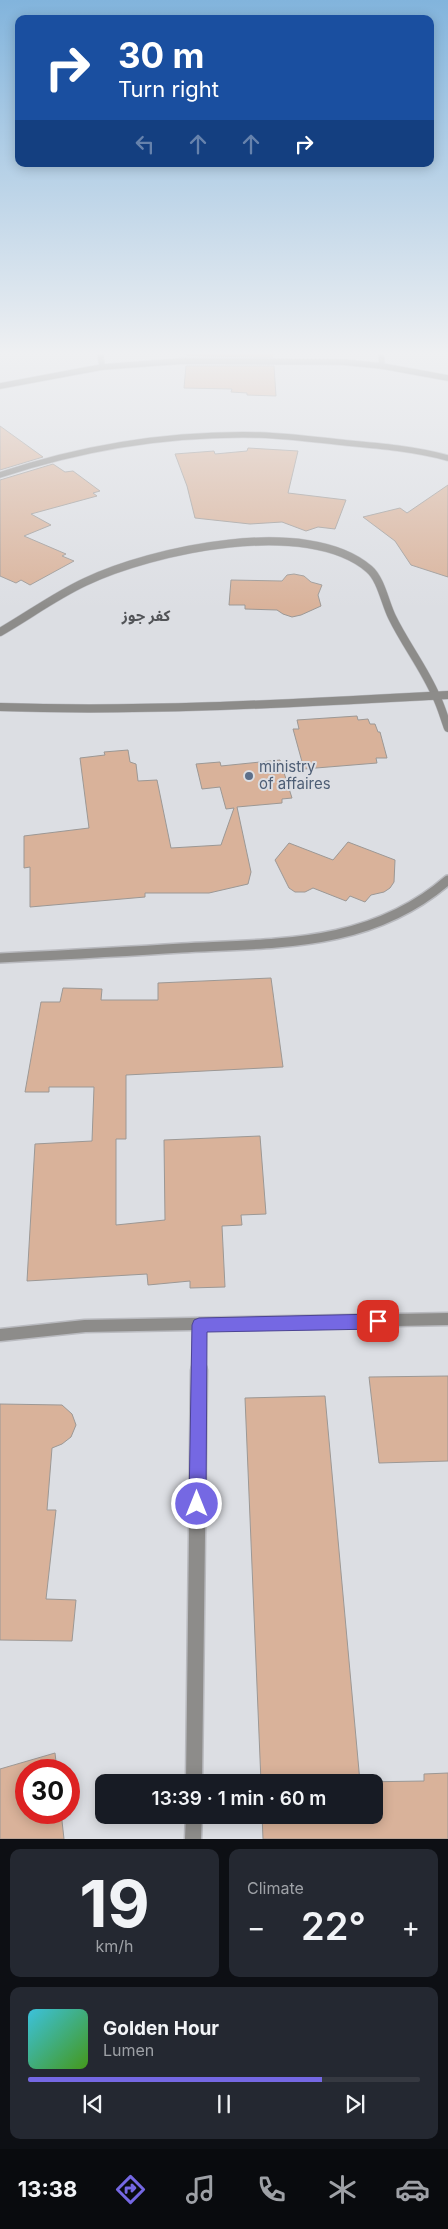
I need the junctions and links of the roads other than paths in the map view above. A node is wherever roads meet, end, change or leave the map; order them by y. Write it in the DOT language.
graph roads {
  1 [pos="197,437"];
  2 [pos="284,437"];
  3 [pos="448,458"];
  4 [pos="0,475"];
  5 [pos="0,632"];
  6 [pos="448,695"];
  7 [pos="436,696"];
  8 [pos="0,706"];
  9 [pos="448,728"];
  10 [pos="448,880"];
  11 [pos="0,958"];
  12 [pos="448,1320"];
  13 [pos="199,1325"];
  14 [pos="0,1335"];
  15 [pos="194,1774"];
  16 [pos="194,1824"];
  17 [pos="193,1839"];
  1 -- 4 [label="street"];
  2 -- 3 [label="street"];
  5 -- 7 [label="street"];
  6 -- 7 [label="street"];
  7 -- 8 [label="street"];
  7 -- 9 [label="street"];
  10 -- 11 [label="street"];
  12 -- 13 [label="street"];
  13 -- 14 [label="street"];
  13 -- 15 [label="street"];
  16 -- 17 [label="street"];
}
